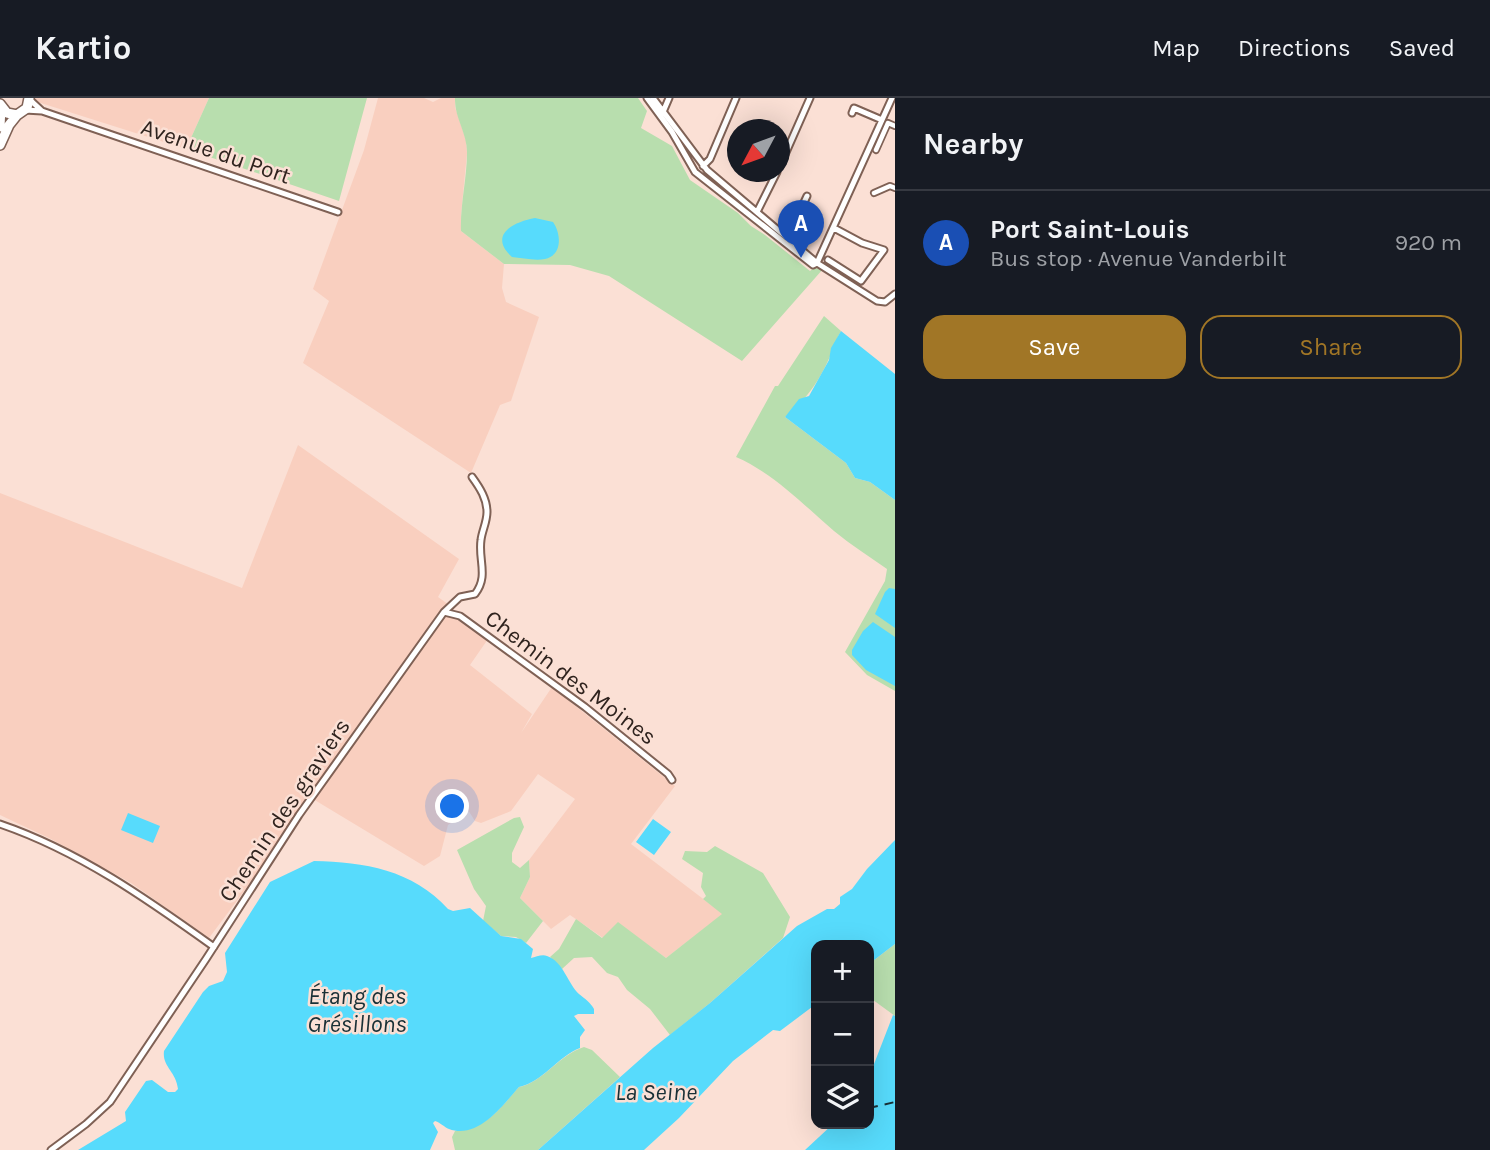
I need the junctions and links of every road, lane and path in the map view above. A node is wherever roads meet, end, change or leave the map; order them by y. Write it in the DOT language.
graph roads {
  1 [pos="29,98"];
  2 [pos="647,98"];
  3 [pos="653,98"];
  4 [pos="669,98"];
  5 [pos="736,98"];
  6 [pos="810,98"];
  7 [pos="892,98"];
  8 [pos="1,105"];
  9 [pos="42,111"];
  10 [pos="663,112"];
  11 [pos="21,113"];
  12 [pos="852,113"];
  13 [pos="885,122"];
  14 [pos="0,127"];
  15 [pos="895,127"];
  16 [pos="790,142"];
  17 [pos="0,145"];
  18 [pos="876,150"];
  19 [pos="703,166"];
  20 [pos="772,182"];
  21 [pos="895,188"];
  22 [pos="874,193"];
  23 [pos="807,195"];
  24 [pos="338,212"];
  25 [pos="757,212"];
  26 [pos="834,228"];
  27 [pos="788,237"];
  28 [pos="828,260"];
  29 [pos="817,263"];
  30 [pos="845,271"];
  31 [pos="841,277"];
  32 [pos="895,294"];
  33 [pos="472,477"];
  34 [pos="444,612"];
  35 [pos="672,780"];
  36 [pos="0,824"];
  37 [pos="214,947"];
  38 [pos="51,1150"];
  1 -- 9 [label="street, Avenue du Port"];
  1 -- 11 [label="main road"];
  2 -- 29 [label="street"];
  3 -- 10 [label="street"];
  4 -- 10 [label="street"];
  5 -- 19 [label="street"];
  6 -- 16 [label="street"];
  7 -- 13 [label="street"];
  8 -- 11 [label="main road"];
  8 -- 14 [label="main road"];
  9 -- 11 [label="street, Avenue du Port"];
  9 -- 24 [label="street, Avenue du Port"];
  10 -- 19 [label="street"];
  11 -- 17 [label="main road"];
  12 -- 13 [label="street"];
  13 -- 15 [label="street"];
  13 -- 18 [label="street"];
  13 -- 26 [label="street"];
  19 -- 25 [label="street"];
  20 -- 25 [label="street"];
  21 -- 22 [label="street"];
  23 -- 27 [label="street"];
  25 -- 27 [label="street"];
  26 -- 29 [label="street"];
  26 -- 30 [label="street"];
  27 -- 29 [label="street"];
  28 -- 30 [label="street"];
  29 -- 31 [label="street"];
  30 -- 31 [label="street"];
  31 -- 32 [label="street"];
  33 -- 34 [label="street, Chemin des graviers"];
  34 -- 35 [label="street, Chemin des Moines"];
  34 -- 37 [label="street, Chemin des graviers"];
  36 -- 37 [label="street"];
  37 -- 38 [label="street, Chemin des graviers"];
}
